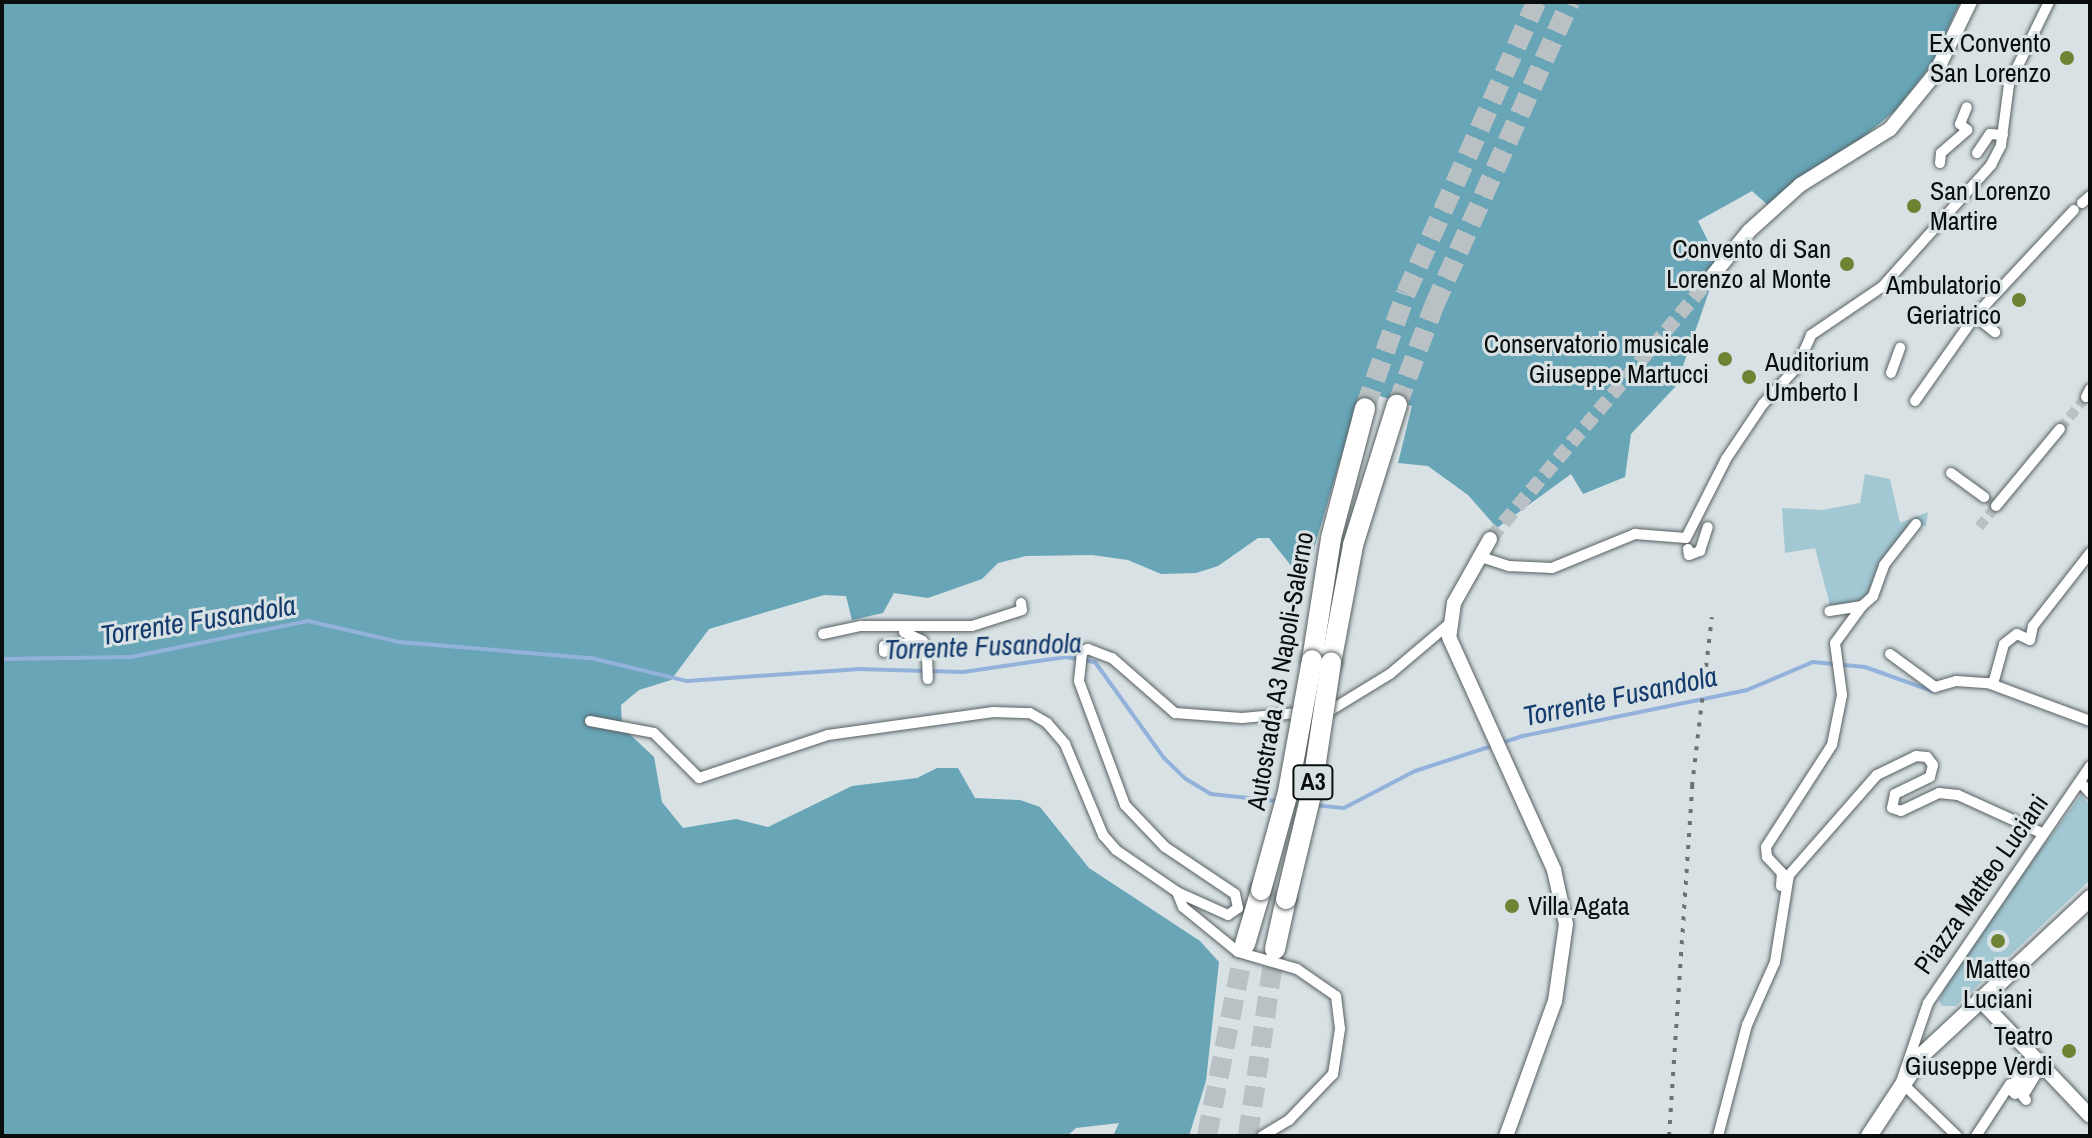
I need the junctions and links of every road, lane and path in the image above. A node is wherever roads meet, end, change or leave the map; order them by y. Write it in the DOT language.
graph roads {
  1 [pos="1970,2"];
  2 [pos="2049,2"];
  3 [pos="1967,107"];
  4 [pos="2003,135"];
  5 [pos="1977,153"];
  6 [pos="1940,163"];
  7 [pos="2082,203"];
  8 [pos="1713,275"];
  9 [pos="1975,316"];
  10 [pos="1995,332"];
  11 [pos="1900,348"];
  12 [pos="1889,368"];
  13 [pos="1915,401"];
  14 [pos="1397,405"];
  15 [pos="1365,408"];
  16 [pos="2060,429"];
  17 [pos="1951,473"];
  18 [pos="1984,497"];
  19 [pos="1996,506"];
  20 [pos="1916,524"];
  21 [pos="1708,527"];
  22 [pos="1490,539"];
  23 [pos="1688,549"];
  24 [pos="1478,556"];
  25 [pos="2088,559"];
  26 [pos="1021,603"];
  27 [pos="1862,606"];
  28 [pos="1829,611"];
  29 [pos="1449,624"];
  30 [pos="857,626"];
  31 [pos="823,634"];
  32 [pos="884,652"];
  33 [pos="1890,654"];
  34 [pos="927,656"];
  35 [pos="1321,661"];
  36 [pos="928,679"];
  37 [pos="1993,684"];
  38 [pos="590,721"];
  39 [pos="2090,721"];
  40 [pos="2090,766"];
  41 [pos="2081,783"];
  42 [pos="2090,793"];
  43 [pos="2044,834"];
  44 [pos="1177,892"];
  45 [pos="2090,898"];
  46 [pos="1245,944"];
  47 [pos="1777,947"];
  48 [pos="1275,949"];
  49 [pos="1979,999"];
  50 [pos="1920,1026"];
  51 [pos="1942,1036"];
  52 [pos="2031,1054"];
  53 [pos="1901,1082"];
  54 [pos="2026,1100"];
  55 [pos="2090,1116"];
  56 [pos="1977,1133"];
  57 [pos="1262,1136"];
  58 [pos="1506,1136"];
  59 [pos="1718,1136"];
  60 [pos="1869,1136"];
  61 [pos="1957,1136"];
  1 -- 8 [label="main road"];
  2 -- 4 [label="street"];
  3 -- 6 [label="street"];
  4 -- 5 [label="street"];
  4 -- 24 [label="street"];
  7 -- 9 [label="street"];
  9 -- 10 [label="street"];
  9 -- 13 [label="street"];
  11 -- 12 [label="street"];
  14 -- 35 [label="highway, Autostrada A3 Napoli-Salerno / A3"];
  15 -- 35 [label="highway, Autostrada A3 Napoli-Salerno / A3"];
  16 -- 19 [label="street"];
  17 -- 18 [label="street"];
  20 -- 27 [label="street"];
  21 -- 23 [label="street"];
  22 -- 24 [label="main road"];
  24 -- 29 [label="main road"];
  25 -- 37 [label="street"];
  26 -- 30 [label="street"];
  27 -- 28 [label="street"];
  27 -- 47 [label="street"];
  29 -- 44 [label="street"];
  29 -- 58 [label="main road"];
  30 -- 31 [label="street"];
  30 -- 32 [label="street"];
  33 -- 37 [label="street"];
  34 -- 36 [label="street"];
  35 -- 46 [label="highway, Autostrada A3 Napoli-Salerno / A3, bridge"];
  35 -- 48 [label="highway, Autostrada A3 Napoli-Salerno / A3, bridge"];
  37 -- 39 [label="street"];
  38 -- 44 [label="street"];
  40 -- 41 [label="street"];
  41 -- 42 [label="street, Piazza Matteo Luciani"];
  41 -- 43 [label="street, Piazza Matteo Luciani"];
  43 -- 47 [label="street"];
  43 -- 50 [label="street, Piazza Matteo Luciani"];
  44 -- 57 [label="street"];
  45 -- 49 [label="main road"];
  47 -- 59 [label="street"];
  49 -- 51 [label="main road"];
  49 -- 52 [label="main road"];
  50 -- 51 [label="street"];
  50 -- 53 [label="street, Piazza Matteo Luciani"];
  51 -- 53 [label="main road"];
  52 -- 54 [label="street"];
  52 -- 55 [label="main road"];
  52 -- 56 [label="street"];
  53 -- 60 [label="main road"];
  53 -- 61 [label="street"];
}
